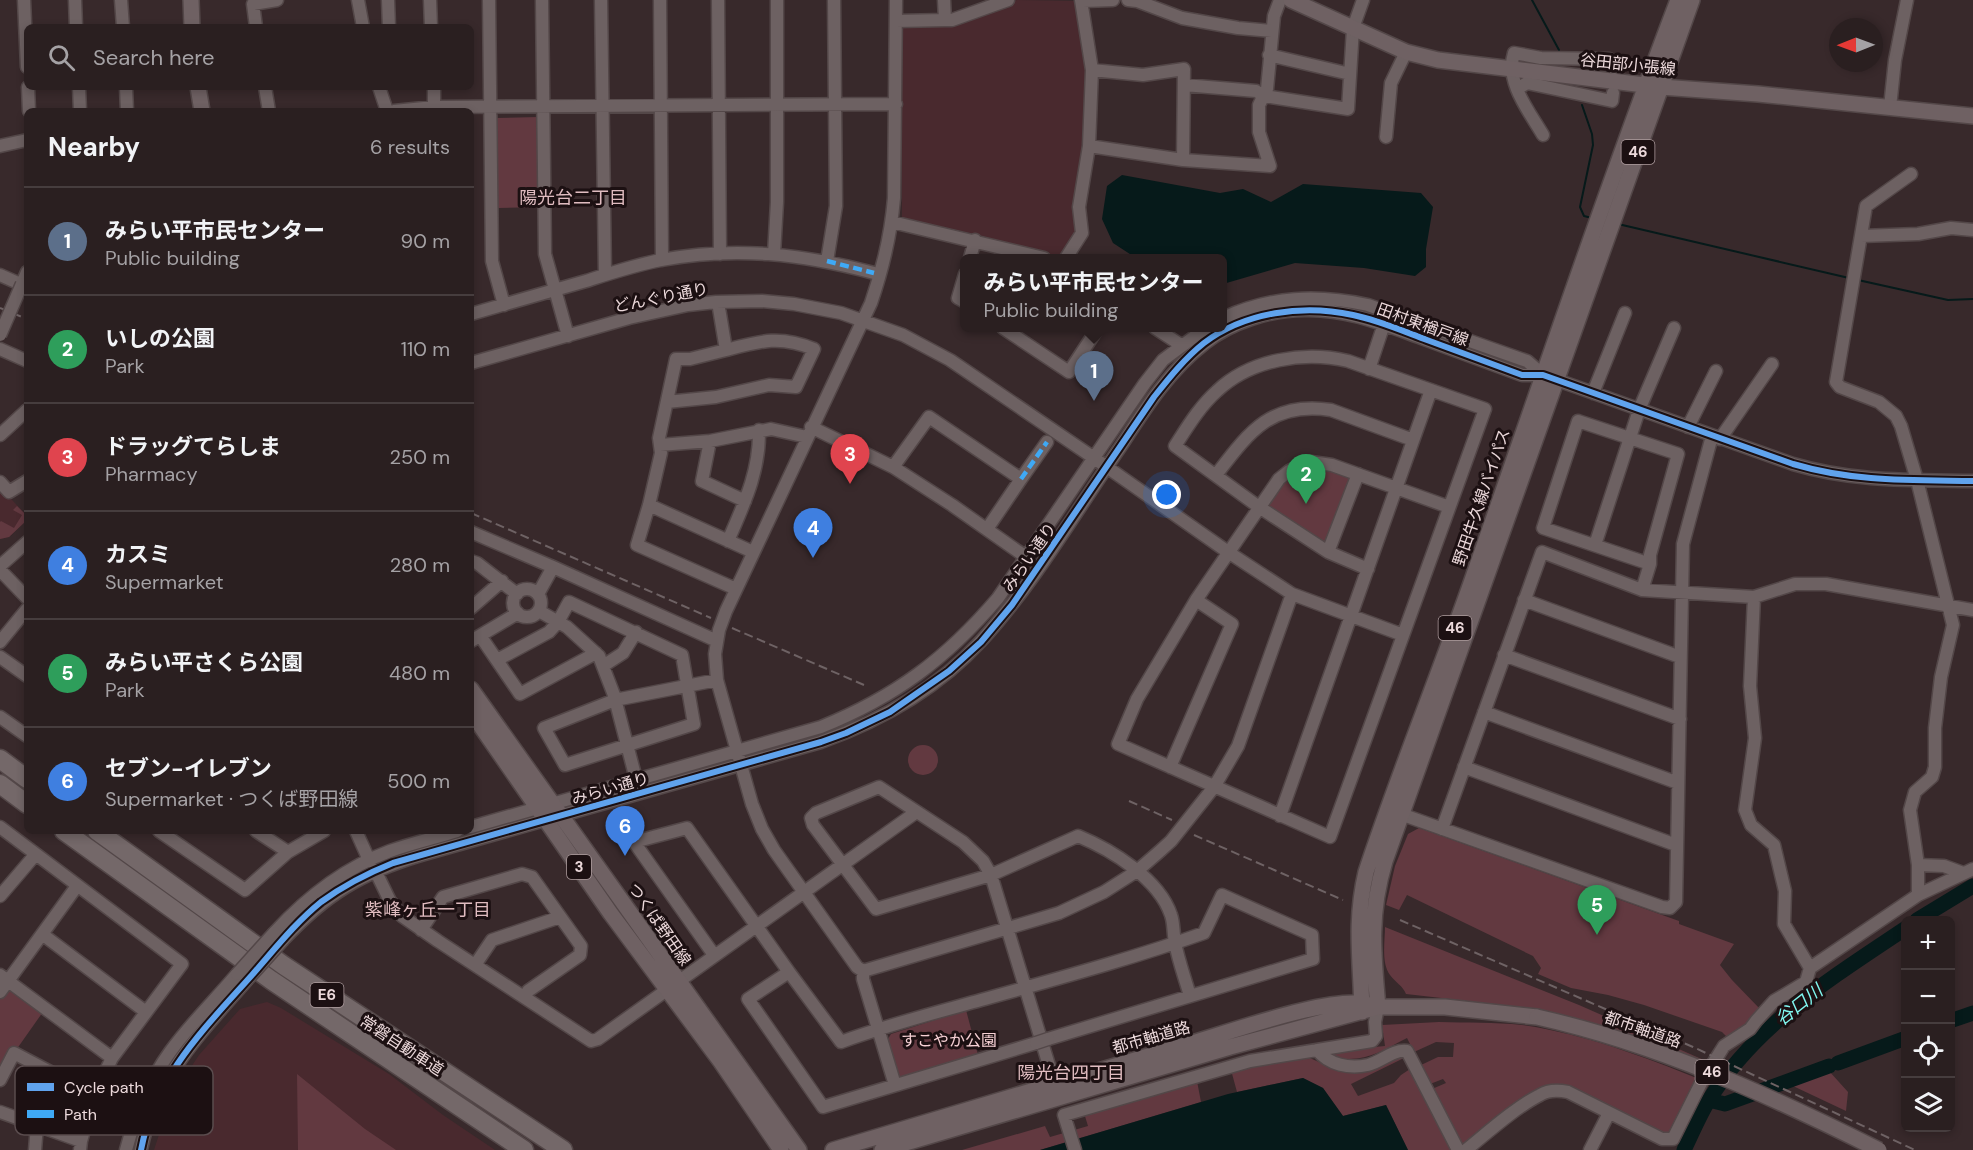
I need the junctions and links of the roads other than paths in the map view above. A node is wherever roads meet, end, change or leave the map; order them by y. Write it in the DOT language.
graph roads {
  1 [pos="24,0"];
  2 [pos="75,0"];
  3 [pos="121,0"];
  4 [pos="191,0"];
  5 [pos="278,0"];
  6 [pos="358,0"];
  7 [pos="388,0"];
  8 [pos="430,0"];
  9 [pos="489,0"];
  10 [pos="542,0"];
  11 [pos="601,0"];
  12 [pos="660,0"];
  13 [pos="718,0"];
  14 [pos="777,0"];
  15 [pos="834,0"];
  16 [pos="896,0"];
  17 [pos="944,0"];
  18 [pos="1113,0"];
  19 [pos="1128,0"];
  20 [pos="1280,0"];
  21 [pos="1291,0"];
  22 [pos="1363,0"];
  23 [pos="1678,0"];
  24 [pos="1692,0"];
  25 [pos="1908,0"];
  26 [pos="1002,1"];
  27 [pos="1082,1"];
  28 [pos="945,20"];
  29 [pos="896,21"];
  30 [pos="25,24"];
  31 [pos="76,24"];
  32 [pos="123,24"];
  33 [pos="192,24"];
  34 [pos="256,24"];
  35 [pos="362,24"];
  36 [pos="389,24"];
  37 [pos="431,24"];
  38 [pos="1353,28"];
  39 [pos="1272,31"];
  40 [pos="1406,52"];
  41 [pos="1269,55"];
  42 [pos="1614,68"];
  43 [pos="1510,69"];
  44 [pos="1092,70"];
  45 [pos="1350,74"];
  46 [pos="1184,85"];
  47 [pos="1654,86"];
  48 [pos="1517,88"];
  49 [pos="28,90"];
  50 [pos="79,90"];
  51 [pos="126,90"];
  52 [pos="198,90"];
  53 [pos="266,90"];
  54 [pos="380,90"];
  55 [pos="434,90"];
  56 [pos="1613,93"];
  57 [pos="1264,96"];
  58 [pos="836,104"];
  59 [pos="896,104"];
  60 [pos="602,105"];
  61 [pos="661,105"];
  62 [pos="719,105"];
  63 [pos="778,105"];
  64 [pos="490,106"];
  65 [pos="543,106"];
  66 [pos="1890,107"];
  67 [pos="29,108"];
  68 [pos="80,108"];
  69 [pos="127,108"];
  70 [pos="202,108"];
  71 [pos="268,108"];
  72 [pos="386,108"];
  73 [pos="434,108"];
  74 [pos="453,108"];
  75 [pos="1973,116"];
  76 [pos="1543,135"];
  77 [pos="1386,137"];
  78 [pos="24,141"];
  79 [pos="0,146"];
  80 [pos="1089,146"];
  81 [pos="1183,160"];
  82 [pos="1911,174"];
  83 [pos="892,222"];
  84 [pos="1973,230"];
  85 [pos="1861,236"];
  86 [pos="975,240"];
  87 [pos="720,254"];
  88 [pos="774,254"];
  89 [pos="971,254"];
  90 [pos="1029,254"];
  91 [pos="1069,254"];
  92 [pos="662,260"];
  93 [pos="827,261"];
  94 [pos="874,273"];
  95 [pos="0,275"];
  96 [pos="605,275"];
  97 [pos="24,287"];
  98 [pos="24,289"];
  99 [pos="555,290"];
  100 [pos="718,302"];
  101 [pos="504,305"];
  102 [pos="474,313"];
  103 [pos="1625,313"];
  104 [pos="1227,316"];
  105 [pos="862,319"];
  106 [pos="1384,324"];
  107 [pos="1674,328"];
  108 [pos="1227,330"];
  109 [pos="1010,332"];
  110 [pos="1095,332"];
  111 [pos="1162,332"];
  112 [pos="1199,332"];
  113 [pos="1223,332"];
  114 [pos="0,335"];
  115 [pos="568,336"];
  116 [pos="1181,345"];
  117 [pos="0,349"];
  118 [pos="726,350"];
  119 [pos="24,360"];
  120 [pos="474,362"];
  121 [pos="1772,364"];
  122 [pos="1369,369"];
  123 [pos="1716,371"];
  124 [pos="1550,377"];
  125 [pos="1431,390"];
  126 [pos="1593,393"];
  127 [pos="667,402"];
  128 [pos="1639,410"];
  129 [pos="24,413"];
  130 [pos="1688,427"];
  131 [pos="759,430"];
  132 [pos="809,432"];
  133 [pos="0,435"];
  134 [pos="1716,437"];
  135 [pos="1630,439"];
  136 [pos="1413,440"];
  137 [pos="710,441"];
  138 [pos="1047,442"];
  139 [pos="660,445"];
  140 [pos="1094,458"];
  141 [pos="893,467"];
  142 [pos="1106,467"];
  143 [pos="1358,474"];
  144 [pos="1216,475"];
  145 [pos="1021,479"];
  146 [pos="1917,480"];
  147 [pos="1973,481"];
  148 [pos="0,482"];
  149 [pos="24,483"];
  150 [pos="1397,488"];
  151 [pos="745,501"];
  152 [pos="649,505"];
  153 [pos="1259,507"];
  154 [pos="1449,507"];
  155 [pos="987,529"];
  156 [pos="474,533"];
  157 [pos="728,541"];
  158 [pos="24,545"];
  159 [pos="1595,545"];
  160 [pos="753,552"];
  161 [pos="1228,552"];
  162 [pos="1328,552"];
  163 [pos="1026,557"];
  164 [pos="474,562"];
  165 [pos="1650,564"];
  166 [pos="553,567"];
  167 [pos="0,568"];
  168 [pos="1368,569"];
  169 [pos="502,581"];
  170 [pos="736,589"];
  171 [pos="1641,590"];
  172 [pos="517,594"];
  173 [pos="538,594"];
  174 [pos="1292,594"];
  175 [pos="1682,594"];
  176 [pos="24,595"];
  177 [pos="1754,597"];
  178 [pos="1196,600"];
  179 [pos="1524,600"];
  180 [pos="474,605"];
  181 [pos="1950,606"];
  182 [pos="1973,610"];
  183 [pos="538,611"];
  184 [pos="518,612"];
  185 [pos="24,613"];
  186 [pos="1350,616"];
  187 [pos="558,622"];
  188 [pos="636,632"];
  189 [pos="1402,635"];
  190 [pos="476,639"];
  191 [pos="717,641"];
  192 [pos="0,642"];
  193 [pos="596,653"];
  194 [pos="1504,655"];
  195 [pos="0,657"];
  196 [pos="1680,657"];
  197 [pos="497,660"];
  198 [pos="603,666"];
  199 [pos="24,674"];
  200 [pos="717,680"];
  201 [pos="686,686"];
  202 [pos="474,693"];
  203 [pos="615,700"];
  204 [pos="1484,712"];
  205 [pos="474,716"];
  206 [pos="0,717"];
  207 [pos="1680,719"];
  208 [pos="24,734"];
  209 [pos="627,744"];
  210 [pos="736,751"];
  211 [pos="0,759"];
  212 [pos="740,765"];
  213 [pos="1170,767"];
  214 [pos="1464,767"];
  215 [pos="24,777"];
  216 [pos="636,779"];
  217 [pos="1678,783"];
  218 [pos="0,784"];
  219 [pos="1214,787"];
  220 [pos="24,802"];
  221 [pos="552,803"];
  222 [pos="537,807"];
  223 [pos="1395,811"];
  224 [pos="915,813"];
  225 [pos="562,816"];
  226 [pos="1280,816"];
  227 [pos="546,820"];
  228 [pos="474,826"];
  229 [pos="0,827"];
  230 [pos="1442,829"];
  231 [pos="68,834"];
  232 [pos="101,834"];
  233 [pos="163,834"];
  234 [pos="261,834"];
  235 [pos="319,834"];
  236 [pos="357,834"];
  237 [pos="447,834"];
  238 [pos="1676,845"];
  239 [pos="288,852"];
  240 [pos="35,855"];
  241 [pos="372,865"];
  242 [pos="842,866"];
  243 [pos="1918,866"];
  244 [pos="1137,871"];
  245 [pos="1968,871"];
  246 [pos="991,875"];
  247 [pos="77,886"];
  248 [pos="805,893"];
  249 [pos="1918,895"];
  250 [pos="0,896"];
  251 [pos="560,917"];
  252 [pos="757,926"];
  253 [pos="1007,929"];
  254 [pos="421,930"];
  255 [pos="42,934"];
  256 [pos="1175,943"];
  257 [pos="714,955"];
  258 [pos="475,965"];
  259 [pos="1810,968"];
  260 [pos="863,970"];
  261 [pos="789,972"];
  262 [pos="242,978"];
  263 [pos="3,983"];
  264 [pos="672,985"];
  265 [pos="1025,988"];
  266 [pos="1190,996"];
  267 [pos="525,998"];
  268 [pos="1362,1007"];
  269 [pos="1378,1007"];
  270 [pos="146,1012"];
  271 [pos="877,1028"];
  272 [pos="1317,1050"];
  273 [pos="112,1058"];
  274 [pos="39,1066"];
  275 [pos="108,1066"];
  276 [pos="161,1066"];
  277 [pos="175,1066"];
  278 [pos="1051,1072"];
  279 [pos="0,1080"];
  280 [pos="895,1085"];
  281 [pos="0,1112"];
  282 [pos="1610,1113"];
  283 [pos="15,1117"];
  284 [pos="36,1135"];
  285 [pos="59,1135"];
  286 [pos="131,1135"];
  287 [pos="145,1135"];
  288 [pos="81,1145"];
  289 [pos="35,1150"];
  290 [pos="126,1150"];
  291 [pos="141,1150"];
  292 [pos="524,1150"];
  293 [pos="563,1150"];
  294 [pos="781,1150"];
  295 [pos="799,1150"];
  296 [pos="833,1150"];
  297 [pos="882,1150"];
  298 [pos="1075,1150"];
  299 [pos="1458,1150"];
  300 [pos="1466,1150"];
  301 [pos="1590,1150"];
  302 [pos="1879,1150"];
  1 -- 30 [label="street"];
  2 -- 31 [label="street"];
  3 -- 32 [label="street"];
  4 -- 33 [label="main road"];
  5 -- 34 [label="street"];
  6 -- 35 [label="street"];
  7 -- 36 [label="street"];
  8 -- 37 [label="street"];
  9 -- 64 [label="street"];
  10 -- 65 [label="street"];
  11 -- 60 [label="street"];
  12 -- 61 [label="street"];
  13 -- 62 [label="street"];
  14 -- 63 [label="street"];
  15 -- 58 [label="street"];
  16 -- 29 [label="street"];
  17 -- 28 [label="street"];
  18 -- 27 [label="street"];
  19 -- 39 [label="street"];
  20 -- 39 [label="street"];
  21 -- 38 [label="main road, 谷田部小張線"];
  22 -- 38 [label="street"];
  23 -- 47 [label="main road, 野田牛久線バイパス / 46"];
  24 -- 47 [label="main road, 野田牛久線バイパス / 46"];
  25 -- 66 [label="street"];
  26 -- 28 [label="street"];
  27 -- 44 [label="street"];
  28 -- 29 [label="street"];
  29 -- 59 [label="street"];
  38 -- 40 [label="main road, 谷田部小張線"];
  38 -- 45 [label="street"];
  39 -- 41 [label="street"];
  40 -- 43 [label="main road, 谷田部小張線"];
  40 -- 77 [label="street"];
  41 -- 45 [label="street"];
  41 -- 57 [label="street"];
  42 -- 43 [label="street"];
  43 -- 47 [label="main road, 谷田部小張線"];
  43 -- 48 [label="street"];
  44 -- 46 [label="street"];
  44 -- 80 [label="street"];
  45 -- 57 [label="street"];
  46 -- 57 [label="street"];
  46 -- 81 [label="street"];
  47 -- 66 [label="main road, 谷田部小張線"];
  47 -- 124 [label="main road, 野田牛久線バイパス / 46"];
  48 -- 56 [label="street"];
  48 -- 76 [label="street"];
  49 -- 67 [label="street"];
  50 -- 68 [label="street"];
  51 -- 69 [label="street"];
  52 -- 70 [label="main road"];
  53 -- 71 [label="street"];
  54 -- 72 [label="street"];
  55 -- 73 [label="street"];
  57 -- 81 [label="street"];
  58 -- 59 [label="street"];
  58 -- 63 [label="street"];
  58 -- 93 [label="street"];
  59 -- 83 [label="street"];
  60 -- 61 [label="street"];
  60 -- 65 [label="street"];
  60 -- 96 [label="street"];
  61 -- 62 [label="street"];
  61 -- 92 [label="street"];
  62 -- 63 [label="street"];
  62 -- 87 [label="street"];
  63 -- 88 [label="street"];
  64 -- 65 [label="street"];
  64 -- 74 [label="street"];
  64 -- 101 [label="street"];
  65 -- 99 [label="street"];
  66 -- 75 [label="main road, 谷田部小張線"];
  78 -- 79 [label="street"];
  80 -- 81 [label="street"];
  80 -- 91 [label="street"];
  82 -- 85 [label="street"];
  83 -- 86 [label="street"];
  83 -- 105 [label="street"];
  84 -- 85 [label="street"];
  85 -- 146 [label="street"];
  86 -- 89 [label="street"];
  86 -- 90 [label="street"];
  87 -- 88 [label="street"];
  87 -- 92 [label="street"];
  88 -- 93 [label="street"];
  92 -- 96 [label="street"];
  93 -- 94 [label="street"];
  95 -- 97 [label="street"];
  96 -- 99 [label="street"];
  98 -- 114 [label="street, bridge"];
  99 -- 101 [label="street"];
  99 -- 115 [label="street"];
  100 -- 105 [label="street, どんぐり通り"];
  100 -- 115 [label="street, どんぐり通り"];
  100 -- 118 [label="street"];
  101 -- 102 [label="street"];
  103 -- 126 [label="street"];
  104 -- 124 [label="street, 田村東楢戸線"];
  105 -- 132 [label="street"];
  105 -- 140 [label="street, どんぐり通り"];
  106 -- 108 [label="street, 田村東楢戸線"];
  106 -- 122 [label="street"];
  106 -- 124 [label="street, 田村東楢戸線"];
  107 -- 128 [label="street"];
  109 -- 110 [label="street"];
  111 -- 116 [label="street"];
  112 -- 116 [label="street"];
  113 -- 142 [label="street, 田村東楢戸線"];
  115 -- 120 [label="street, どんぐり通り"];
  116 -- 140 [label="street"];
  117 -- 119 [label="street"];
  118 -- 127 [label="street"];
  118 -- 127 [label="street"];
  121 -- 134 [label="street"];
  122 -- 125 [label="street"];
  122 -- 144 [label="street"];
  123 -- 130 [label="street"];
  124 -- 126 [label="street"];
  124 -- 223 [label="main road, 野田牛久線バイパス / 46"];
  125 -- 136 [label="street"];
  125 -- 154 [label="street"];
  126 -- 128 [label="street"];
  127 -- 139 [label="street"];
  128 -- 130 [label="street"];
  128 -- 135 [label="street"];
  129 -- 133 [label="street"];
  130 -- 134 [label="street"];
  131 -- 132 [label="street"];
  131 -- 137 [label="street"];
  131 -- 151 [label="street"];
  132 -- 141 [label="street"];
  132 -- 160 [label="street"];
  134 -- 146 [label="street"];
  134 -- 175 [label="street"];
  135 -- 159 [label="street"];
  135 -- 159 [label="street"];
  135 -- 165 [label="street"];
  136 -- 144 [label="street"];
  136 -- 150 [label="street"];
  137 -- 139 [label="street"];
  137 -- 151 [label="street"];
  138 -- 145 [label="street"];
  139 -- 152 [label="street"];
  140 -- 142 [label="street, どんぐり通り"];
  140 -- 163 [label="street, みらい通り"];
  141 -- 145 [label="street"];
  141 -- 155 [label="street"];
  142 -- 161 [label="street, どんぐり通り"];
  142 -- 212 [label="street, みらい通り"];
  143 -- 150 [label="street"];
  143 -- 153 [label="street"];
  143 -- 162 [label="street"];
  144 -- 153 [label="street"];
  145 -- 155 [label="street"];
  146 -- 147 [label="street"];
  146 -- 181 [label="street"];
  148 -- 149 [label="street"];
  150 -- 154 [label="street"];
  150 -- 168 [label="street"];
  151 -- 157 [label="street"];
  152 -- 157 [label="street"];
  152 -- 170 [label="street"];
  153 -- 161 [label="street"];
  153 -- 162 [label="street"];
  154 -- 189 [label="street"];
  155 -- 163 [label="street"];
  156 -- 166 [label="street"];
  157 -- 160 [label="street"];
  158 -- 167 [label="street"];
  159 -- 165 [label="street"];
  160 -- 170 [label="street"];
  161 -- 174 [label="street, どんぐり通り"];
  161 -- 178 [label="street"];
  162 -- 168 [label="street"];
  163 -- 210 [label="street, みらい通り"];
  164 -- 169 [label="street"];
  165 -- 171 [label="street"];
  166 -- 173 [label="street"];
  166 -- 191 [label="street"];
  167 -- 176 [label="street"];
  168 -- 186 [label="street"];
  169 -- 172 [label="street"];
  169 -- 180 [label="street"];
  170 -- 191 [label="street"];
  171 -- 175 [label="street"];
  171 -- 179 [label="street"];
  172 -- 173 [label="street"];
  172 -- 184 [label="street"];
  173 -- 183 [label="street"];
  174 -- 186 [label="street, どんぐり通り"];
  174 -- 219 [label="street"];
  175 -- 177 [label="street"];
  175 -- 196 [label="street"];
  177 -- 181 [label="street"];
  177 -- 259 [label="street"];
  178 -- 213 [label="street"];
  178 -- 213 [label="street"];
  179 -- 194 [label="street"];
  179 -- 196 [label="street"];
  181 -- 182 [label="street"];
  181 -- 243 [label="street"];
  183 -- 184 [label="street"];
  183 -- 187 [label="street"];
  184 -- 190 [label="street"];
  185 -- 192 [label="street"];
  186 -- 189 [label="street, どんぐり通り"];
  186 -- 226 [label="street"];
  187 -- 188 [label="street"];
  187 -- 193 [label="street"];
  187 -- 197 [label="street"];
  188 -- 198 [label="street"];
  188 -- 201 [label="street"];
  189 -- 226 [label="street"];
  190 -- 197 [label="street"];
  191 -- 200 [label="street"];
  193 -- 197 [label="street"];
  193 -- 198 [label="street"];
  194 -- 204 [label="street"];
  194 -- 207 [label="street"];
  195 -- 199 [label="street"];
  196 -- 207 [label="street"];
  198 -- 203 [label="street"];
  200 -- 201 [label="street"];
  200 -- 210 [label="street"];
  201 -- 203 [label="street"];
  201 -- 209 [label="street"];
  202 -- 221 [label="main road, つくば野田線 / 3"];
  203 -- 209 [label="street"];
  203 -- 209 [label="street"];
  204 -- 214 [label="street"];
  204 -- 217 [label="street"];
  205 -- 222 [label="main road, つくば野田線 / 3"];
  206 -- 208 [label="street"];
  207 -- 217 [label="street"];
  209 -- 216 [label="street"];
  210 -- 212 [label="street"];
  210 -- 216 [label="street, みらい通り"];
  211 -- 215 [label="highway"];
  212 -- 225 [label="street, みらい通り"];
  212 -- 248 [label="street"];
  213 -- 219 [label="street"];
  214 -- 230 [label="street"];
  214 -- 238 [label="street"];
  216 -- 221 [label="street, みらい通り"];
  217 -- 238 [label="street"];
  218 -- 220 [label="highway"];
  219 -- 226 [label="street"];
  219 -- 244 [label="street"];
  221 -- 222 [label="street, みらい通り"];
  221 -- 225 [label="main road, つくば野田線 / 3"];
  222 -- 227 [label="main road, つくば野田線 / 3"];
  222 -- 228 [label="street, みらい通り"];
  223 -- 230 [label="street"];
  223 -- 268 [label="main road, 野田牛久線バイパス / 46"];
  223 -- 269 [label="main road, 野田牛久線バイパス / 46"];
  224 -- 242 [label="street"];
  224 -- 242 [label="street"];
  224 -- 246 [label="street"];
  225 -- 227 [label="street, みらい通り"];
  225 -- 264 [label="main road, つくば野田線 / 3"];
  227 -- 241 [label="street, みらい通り"];
  227 -- 264 [label="main road, つくば野田線 / 3"];
  229 -- 240 [label="street"];
  230 -- 238 [label="street"];
  231 -- 292 [label="highway, 常磐自動車道 / E6"];
  232 -- 293 [label="highway, 常磐自動車道 / E6"];
  233 -- 239 [label="street"];
  234 -- 239 [label="street"];
  235 -- 239 [label="street"];
  236 -- 241 [label="street"];
  237 -- 241 [label="street, みらい通り"];
  240 -- 247 [label="street"];
  240 -- 250 [label="street"];
  241 -- 254 [label="street"];
  241 -- 262 [label="street, みらい通り, bridge"];
  242 -- 246 [label="street"];
  242 -- 248 [label="street"];
  243 -- 245 [label="street"];
  243 -- 249 [label="street"];
  244 -- 246 [label="street"];
  244 -- 253 [label="street"];
  244 -- 256 [label="street"];
  245 -- 249 [label="street"];
  246 -- 253 [label="street"];
  247 -- 255 [label="street"];
  247 -- 270 [label="street"];
  248 -- 252 [label="street"];
  248 -- 260 [label="street"];
  249 -- 259 [label="street"];
  251 -- 254 [label="street"];
  251 -- 258 [label="street"];
  251 -- 267 [label="street"];
  252 -- 257 [label="street"];
  252 -- 257 [label="street"];
  252 -- 261 [label="street"];
  253 -- 260 [label="street"];
  253 -- 265 [label="street"];
  254 -- 258 [label="street"];
  255 -- 263 [label="street"];
  255 -- 270 [label="street"];
  256 -- 265 [label="street"];
  256 -- 266 [label="street"];
  256 -- 266 [label="street"];
  257 -- 264 [label="street"];
  258 -- 267 [label="street"];
  259 -- 282 [label="street"];
  260 -- 271 [label="street"];
  261 -- 271 [label="street"];
  261 -- 280 [label="street"];
  262 -- 276 [label="street, みらい通り"];
  262 -- 277 [label="street, みらい通り"];
  263 -- 273 [label="street"];
  264 -- 267 [label="street"];
  264 -- 294 [label="main road, つくば野田線 / 3"];
  264 -- 295 [label="main road, つくば野田線 / 3"];
  265 -- 271 [label="street"];
  265 -- 278 [label="street"];
  266 -- 280 [label="street"];
  268 -- 269 [label="main road, 都市軸道路 / 46"];
  268 -- 296 [label="main road, 都市軸道路"];
  268 -- 297 [label="main road, 都市軸道路"];
  269 -- 272 [label="street"];
  269 -- 302 [label="main road, 都市軸道路 / 46, bridge"];
  270 -- 273 [label="street"];
  271 -- 280 [label="street"];
  272 -- 298 [label="street"];
  272 -- 299 [label="street"];
  273 -- 275 [label="street"];
  274 -- 279 [label="street"];
  281 -- 283 [label="street"];
  282 -- 300 [label="street"];
  282 -- 301 [label="street"];
  284 -- 289 [label="street"];
  285 -- 288 [label="street"];
  286 -- 290 [label="street, みらい通り"];
  287 -- 291 [label="street, みらい通り"];
}
